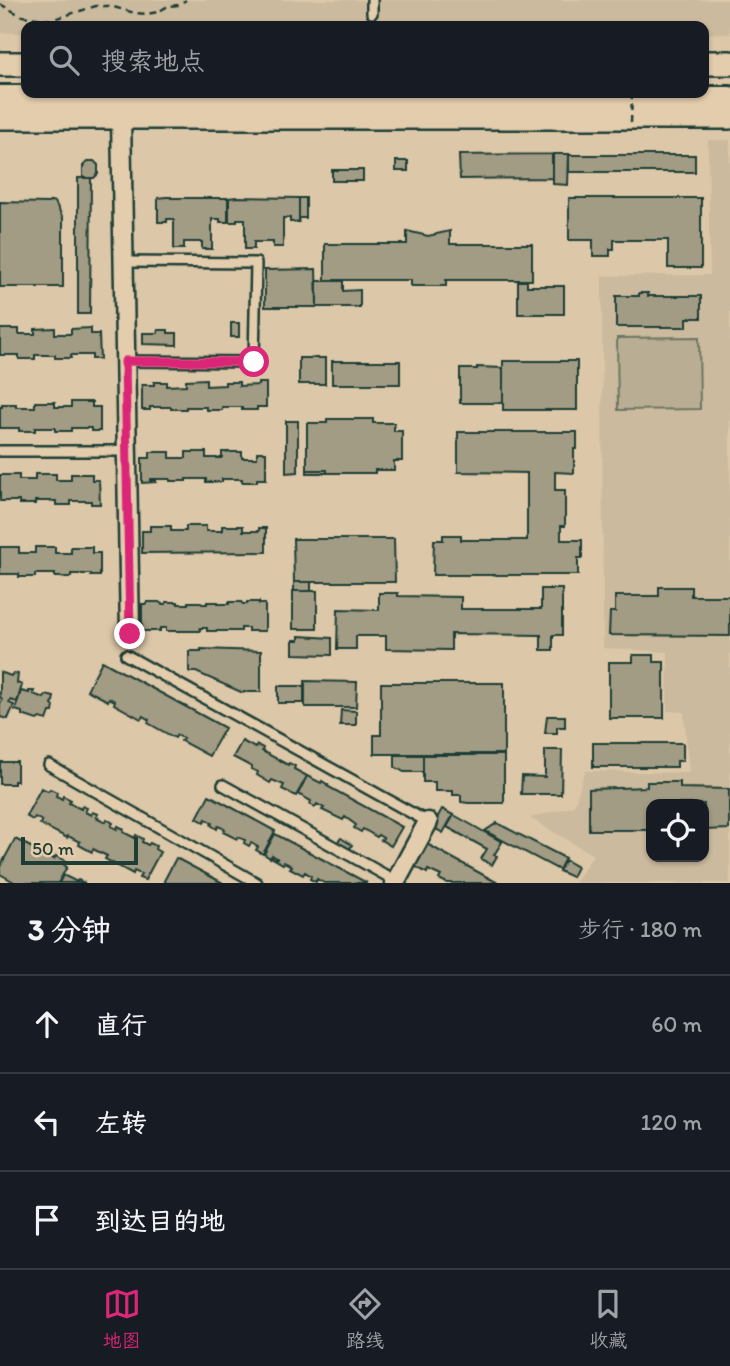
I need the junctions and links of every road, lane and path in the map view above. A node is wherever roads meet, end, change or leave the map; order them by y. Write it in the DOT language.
graph roads {
  1 [pos="186,0"];
  2 [pos="372,0"];
  3 [pos="0,4"];
  4 [pos="372,13"];
  5 [pos="709,63"];
  6 [pos="730,63"];
  7 [pos="0,64"];
  8 [pos="21,64"];
  9 [pos="709,83"];
  10 [pos="730,83"];
  11 [pos="0,84"];
  12 [pos="21,84"];
  13 [pos="0,97"];
  14 [pos="21,97"];
  15 [pos="365,98"];
  16 [pos="632,98"];
  17 [pos="730,99"];
  18 [pos="0,117"];
  19 [pos="121,117"];
  20 [pos="730,117"];
  21 [pos="631,123"];
  22 [pos="123,262"];
  23 [pos="125,361"];
  24 [pos="0,451"];
  25 [pos="127,451"];
  26 [pos="130,634"];
  27 [pos="126,655"];
  28 [pos="49,765"];
  29 [pos="223,785"];
  30 [pos="428,822"];
  31 [pos="396,882"];
  32 [pos="257,883"];
  1 -- 3 [label="path"];
  2 -- 4 [label="lane"];
  5 -- 6 [label="street"];
  7 -- 8 [label="street"];
  9 -- 10 [label="main road"];
  11 -- 12 [label="main road"];
  13 -- 14 [label="main road"];
  15 -- 17 [label="main road"];
  16 -- 21 [label="path, bridge"];
  18 -- 19 [label="street"];
  19 -- 20 [label="street"];
  19 -- 22 [label="street"];
  22 -- 23 [label="street"];
  22 -- 23 [label="lane"];
  23 -- 25 [label="street"];
  24 -- 25 [label="lane"];
  25 -- 26 [label="street"];
  27 -- 30 [label="lane"];
  28 -- 32 [label="lane"];
  29 -- 31 [label="lane"];
  30 -- 31 [label="street"];
}
